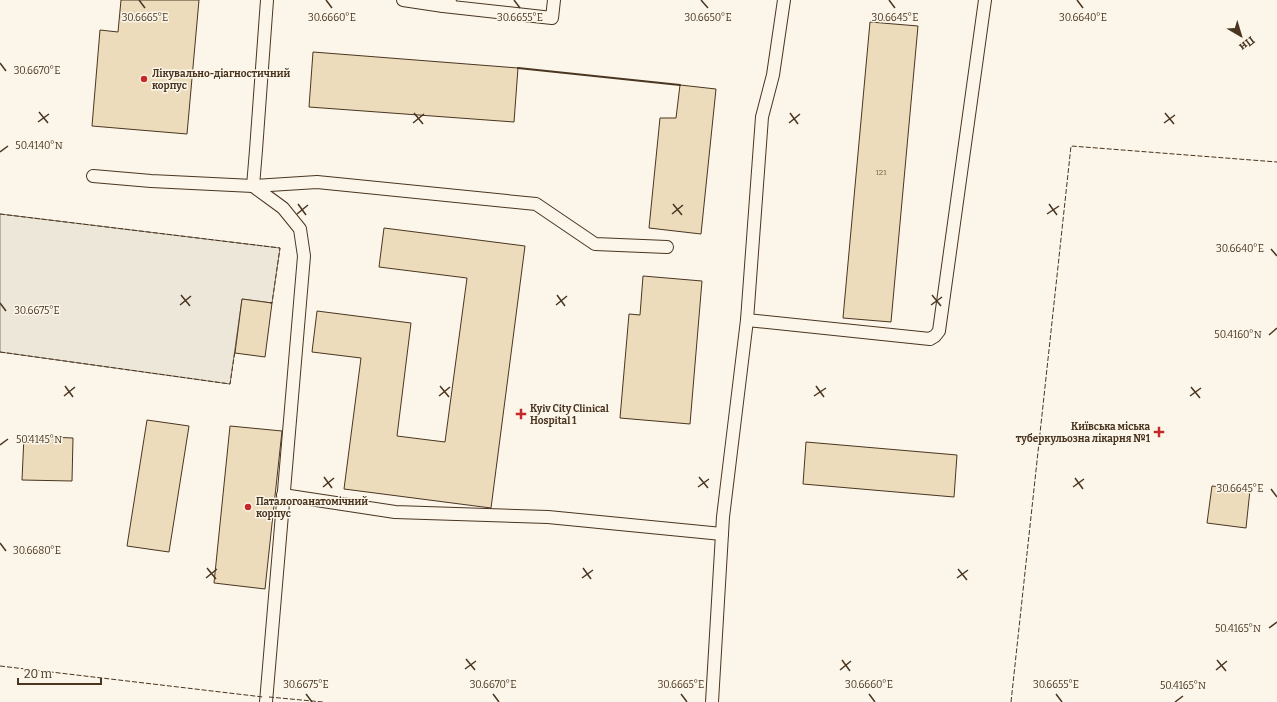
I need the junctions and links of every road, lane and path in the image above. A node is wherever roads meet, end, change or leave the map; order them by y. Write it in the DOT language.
graph roads {
  1 [pos="267,0"];
  2 [pos="403,0"];
  3 [pos="554,0"];
  4 [pos="784,0"];
  5 [pos="985,0"];
  6 [pos="447,3"];
  7 [pos="93,176"];
  8 [pos="253,186"];
  9 [pos="667,247"];
  10 [pos="747,320"];
  11 [pos="283,495"];
  12 [pos="722,534"];
  13 [pos="266,702"];
  14 [pos="712,702"];
  1 -- 8 [label="lane"];
  2 -- 6 [label="lane"];
  3 -- 6 [label="lane"];
  4 -- 10 [label="lane"];
  5 -- 10 [label="lane"];
  7 -- 8 [label="lane"];
  8 -- 9 [label="lane"];
  8 -- 11 [label="lane"];
  10 -- 12 [label="lane"];
  11 -- 12 [label="lane"];
  11 -- 13 [label="lane"];
  12 -- 14 [label="lane"];
}
